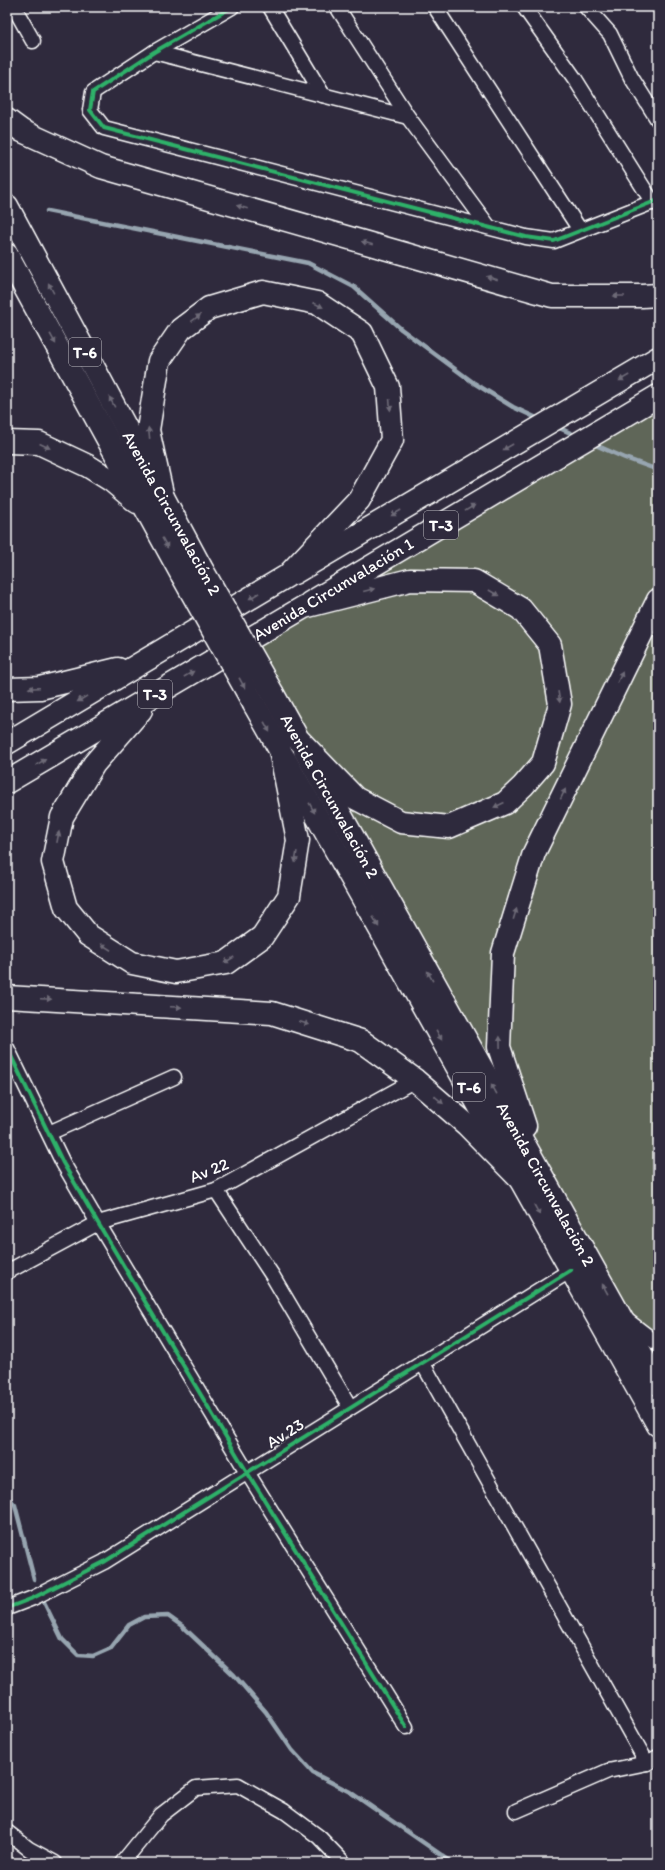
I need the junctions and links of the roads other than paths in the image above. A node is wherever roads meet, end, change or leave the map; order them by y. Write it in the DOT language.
graph roads {
  1 [pos="14,7"];
  2 [pos="232,7"];
  3 [pos="270,7"];
  4 [pos="337,7"];
  5 [pos="436,7"];
  6 [pos="524,7"];
  7 [pos="586,7"];
  8 [pos="33,41"];
  9 [pos="154,52"];
  10 [pos="323,95"];
  11 [pos="408,117"];
  12 [pos="7,120"];
  13 [pos="658,120"];
  14 [pos="655,202"];
  15 [pos="7,206"];
  16 [pos="489,226"];
  17 [pos="580,230"];
  18 [pos="7,255"];
  19 [pos="658,295"];
  20 [pos="658,358"];
  21 [pos="658,396"];
  22 [pos="7,442"];
  23 [pos="155,505"];
  24 [pos="287,576"];
  25 [pos="658,600"];
  26 [pos="304,607"];
  27 [pos="140,664"];
  28 [pos="7,689"];
  29 [pos="155,694"];
  30 [pos="264,699"];
  31 [pos="298,739"];
  32 [pos="7,743"];
  33 [pos="280,750"];
  34 [pos="7,782"];
  35 [pos="7,997"];
  36 [pos="7,1048"];
  37 [pos="174,1077"];
  38 [pos="416,1080"];
  39 [pos="49,1133"];
  40 [pos="530,1177"];
  41 [pos="216,1190"];
  42 [pos="98,1223"];
  43 [pos="571,1270"];
  44 [pos="7,1272"];
  45 [pos="619,1313"];
  46 [pos="658,1344"];
  47 [pos="422,1362"];
  48 [pos="658,1384"];
  49 [pos="350,1407"];
  50 [pos="658,1425"];
  51 [pos="247,1472"];
  52 [pos="7,1608"];
  53 [pos="406,1728"];
  54 [pos="653,1760"];
  55 [pos="516,1811"];
  56 [pos="7,1832"];
  57 [pos="55,1863"];
  58 [pos="122,1863"];
  59 [pos="344,1863"];
  1 -- 8 [label="street"];
  2 -- 9 [label="street"];
  3 -- 10 [label="street"];
  4 -- 11 [label="street"];
  5 -- 17 [label="street"];
  6 -- 14 [label="street"];
  7 -- 13 [label="street"];
  9 -- 10 [label="street"];
  9 -- 16 [label="street"];
  10 -- 11 [label="street"];
  11 -- 16 [label="street"];
  19 -- 12 [label="main road, one-way"];
  14 -- 17 [label="street"];
  23 -- 15 [label="main road, Avenida Circunvalación 2 / T-6, one-way"];
  16 -- 17 [label="street"];
  18 -- 23 [label="main road, Avenida Circunvalación 2 / T-6, one-way"];
  20 -- 24 [label="main road, Avenida Circunvalación 1 / T-3, one-way"];
  26 -- 21 [label="main road, Avenida Circunvalación 1 / T-3, one-way"];
  22 -- 23 [label="main road, one-way"];
  23 -- 24 [label="main road, one-way"];
  23 -- 30 [label="main road, Avenida Circunvalación 2 / T-6, bridge"];
  24 -- 27 [label="main road, Avenida Circunvalación 1 / T-3, one-way"];
  40 -- 25 [label="main road, one-way"];
  29 -- 26 [label="main road, Avenida Circunvalación 1 / T-3, one-way"];
  26 -- 31 [label="main road, one-way"];
  27 -- 28 [label="main road, one-way"];
  27 -- 32 [label="main road, Avenida Circunvalación 1 / T-3, one-way"];
  33 -- 29 [label="main road, one-way"];
  34 -- 29 [label="main road, Avenida Circunvalación 1 / T-3, one-way"];
  30 -- 31 [label="main road, Avenida Circunvalación 2 / T-6"];
  30 -- 33 [label="main road, Avenida Circunvalación 2 / T-6, one-way"];
  40 -- 31 [label="main road, Avenida Circunvalación 2 / T-6, one-way"];
  33 -- 40 [label="main road, Avenida Circunvalación 2 / T-6, one-way"];
  35 -- 38 [label="main road, one-way"];
  36 -- 39 [label="street"];
  37 -- 39 [label="street"];
  38 -- 40 [label="main road, one-way"];
  38 -- 41 [label="street, Av 22"];
  39 -- 42 [label="street"];
  40 -- 43 [label="main road, Avenida Circunvalación 2 / T-6, one-way"];
  45 -- 40 [label="main road, Avenida Circunvalación 2 / T-6, one-way"];
  41 -- 42 [label="street, Av 22"];
  41 -- 49 [label="street"];
  42 -- 44 [label="street, Av 22"];
  42 -- 51 [label="street"];
  43 -- 47 [label="street, Av 23"];
  43 -- 50 [label="main road, Avenida Circunvalación 2 / T-6"];
  45 -- 46 [label="street"];
  45 -- 48 [label="main road, Avenida Circunvalación 2 / T-6"];
  47 -- 49 [label="street, Av 23"];
  47 -- 54 [label="street"];
  49 -- 51 [label="street, Av 23"];
  51 -- 52 [label="street, Av 23"];
  51 -- 53 [label="street"];
  54 -- 55 [label="street"];
  56 -- 57 [label="street"];
  58 -- 59 [label="street"];
}
